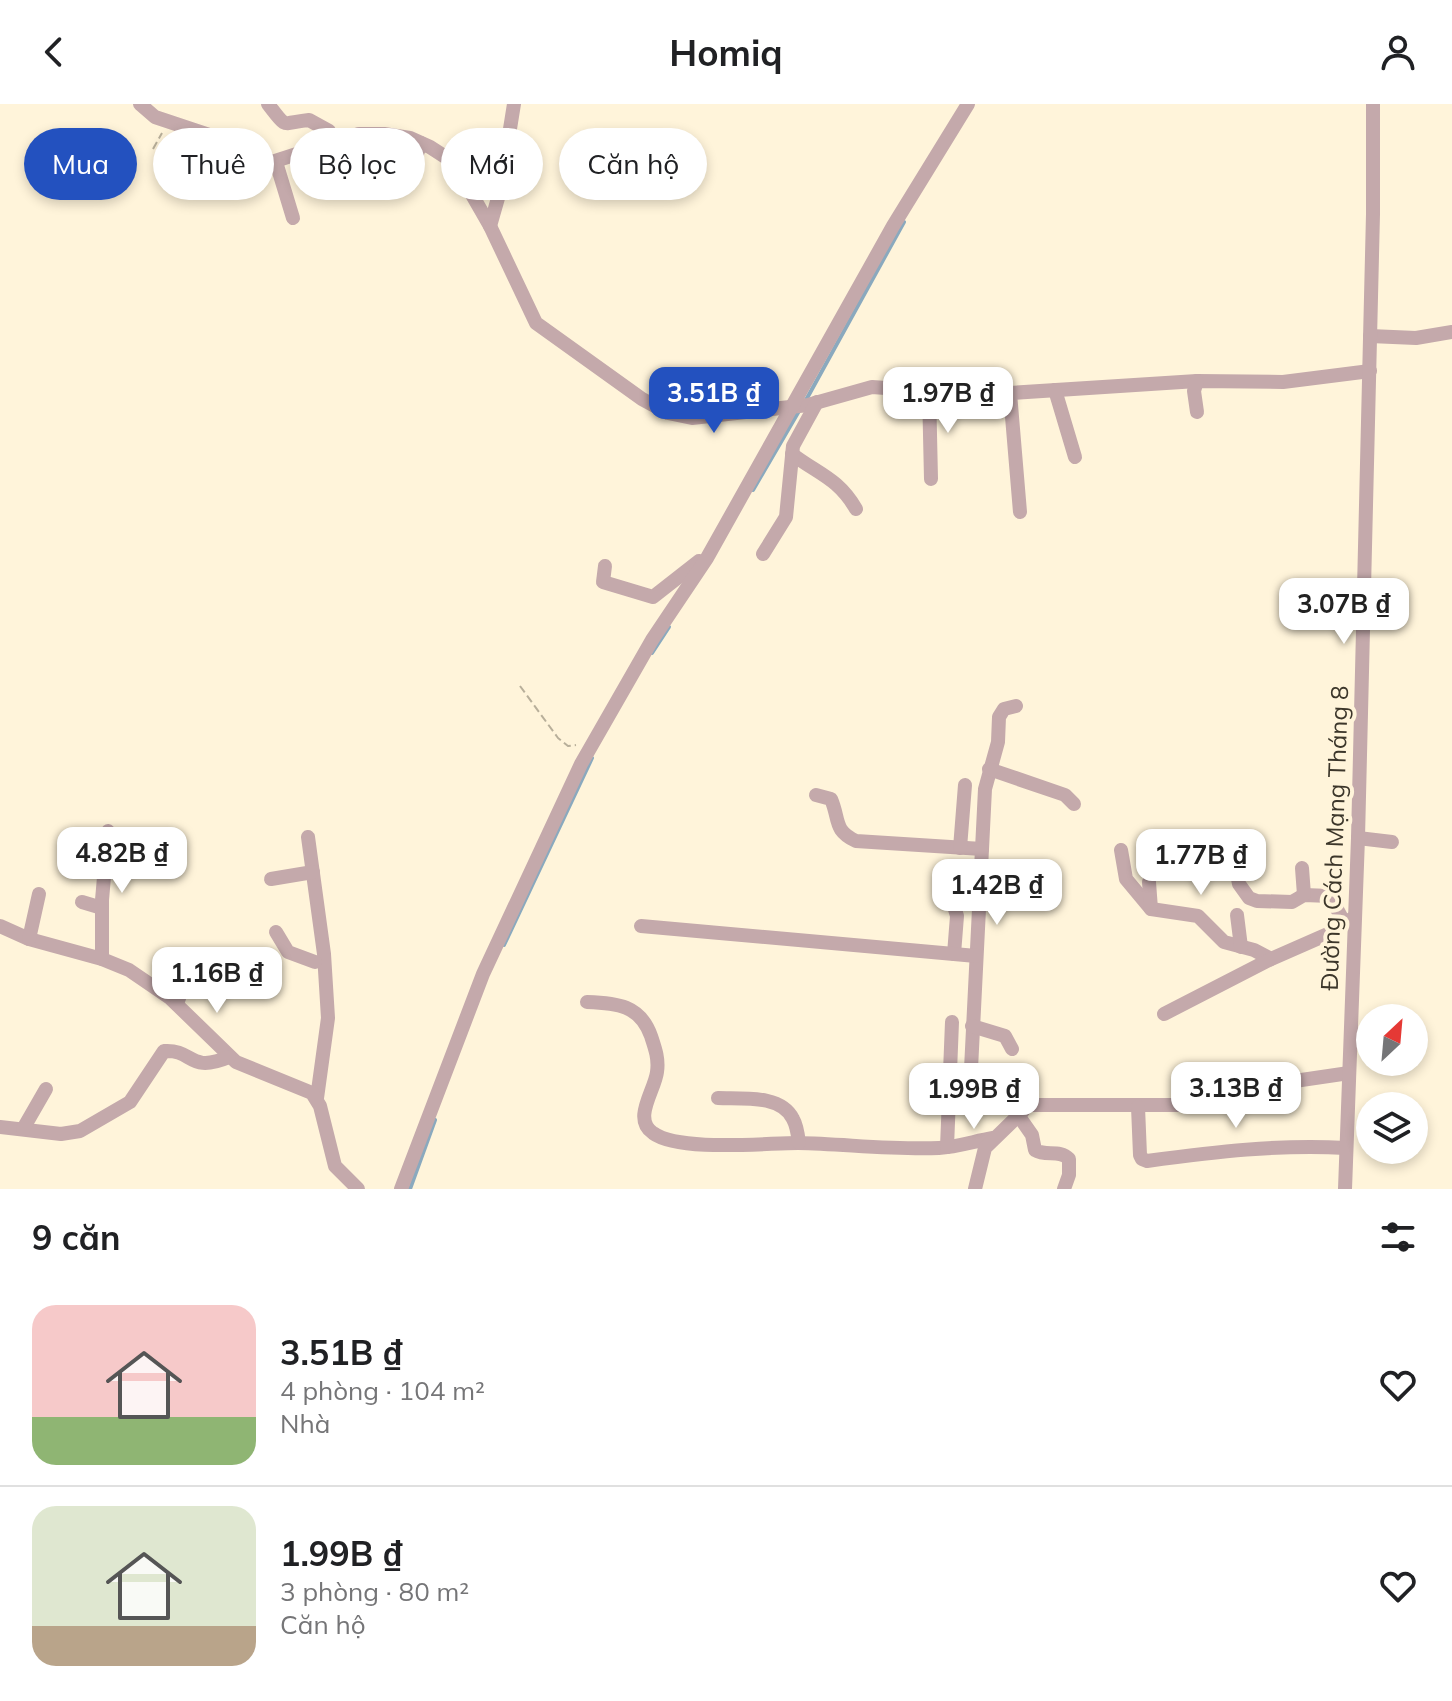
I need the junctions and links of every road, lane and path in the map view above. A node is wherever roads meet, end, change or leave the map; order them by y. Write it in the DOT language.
graph roads {
  1 [pos="268,104"];
  2 [pos="514,104"];
  3 [pos="968,104"];
  4 [pos="1373,104"];
  5 [pos="148,107"];
  6 [pos="169,122"];
  7 [pos="165,128"];
  8 [pos="324,128"];
  9 [pos="425,145"];
  10 [pos="290,157"];
  11 [pos="276,162"];
  12 [pos="293,218"];
  13 [pos="490,226"];
  14 [pos="1452,332"];
  15 [pos="1370,336"];
  16 [pos="1370,371"];
  17 [pos="1197,381"];
  18 [pos="929,390"];
  19 [pos="1055,390"];
  20 [pos="1010,393"];
  21 [pos="804,405"];
  22 [pos="1197,412"];
  23 [pos="792,454"];
  24 [pos="1075,457"];
  25 [pos="931,479"];
  26 [pos="856,509"];
  27 [pos="1020,512"];
  28 [pos="763,554"];
  29 [pos="707,558"];
  30 [pos="605,566"];
  31 [pos="520,686"];
  32 [pos="1016,706"];
  33 [pos="600,729"];
  34 [pos="989,769"];
  35 [pos="965,785"];
  36 [pos="816,795"];
  37 [pos="1074,804"];
  38 [pos="108,831"];
  39 [pos="308,837"];
  40 [pos="1358,838"];
  41 [pos="1392,842"];
  42 [pos="960,848"];
  43 [pos="982,849"];
  44 [pos="1121,850"];
  45 [pos="1234,859"];
  46 [pos="1302,868"];
  47 [pos="313,872"];
  48 [pos="271,879"];
  49 [pos="1149,882"];
  50 [pos="1025,887"];
  51 [pos="39,894"];
  52 [pos="1304,895"];
  53 [pos="980,897"];
  54 [pos="941,899"];
  55 [pos="82,902"];
  56 [pos="102,908"];
  57 [pos="1151,909"];
  58 [pos="1237,915"];
  59 [pos="1349,921"];
  60 [pos="0,926"];
  61 [pos="641,926"];
  62 [pos="276,932"];
  63 [pos="29,939"];
  64 [pos="1241,947"];
  65 [pos="954,954"];
  66 [pos="976,956"];
  67 [pos="102,959"];
  68 [pos="1271,959"];
  69 [pos="320,963"];
  70 [pos="186,978"];
  71 [pos="587,1002"];
  72 [pos="177,1004"];
  73 [pos="1164,1014"];
  74 [pos="952,1022"];
  75 [pos="972,1026"];
  76 [pos="1012,1049"];
  77 [pos="229,1057"];
  78 [pos="1349,1073"];
  79 [pos="1227,1076"];
  80 [pos="46,1089"];
  81 [pos="1233,1093"];
  82 [pos="317,1098"];
  83 [pos="718,1098"];
  84 [pos="1138,1107"];
  85 [pos="1023,1110"];
  86 [pos="0,1127"];
  87 [pos="23,1129"];
  88 [pos="993,1138"];
  89 [pos="799,1143"];
  90 [pos="947,1147"];
  91 [pos="1346,1148"];
  92 [pos="358,1189"];
  93 [pos="401,1189"];
  94 [pos="975,1189"];
  95 [pos="1064,1189"];
  96 [pos="1345,1189"];
  1 -- 8 [label="street"];
  2 -- 13 [label="street"];
  3 -- 21 [label="street"];
  4 -- 15 [label="street, Đường Cách Mạng Tháng 8"];
  5 -- 6 [label="street"];
  6 -- 7 [label="path"];
  6 -- 11 [label="street"];
  9 -- 13 [label="street"];
  10 -- 11 [label="street"];
  11 -- 12 [label="street"];
  13 -- 21 [label="street"];
  14 -- 15 [label="street"];
  15 -- 16 [label="street, Đường Cách Mạng Tháng 8"];
  16 -- 17 [label="street"];
  16 -- 40 [label="street, Đường Cách Mạng Tháng 8"];
  17 -- 19 [label="street"];
  17 -- 22 [label="street"];
  18 -- 20 [label="street"];
  18 -- 21 [label="street"];
  18 -- 25 [label="street"];
  19 -- 20 [label="street"];
  19 -- 24 [label="street"];
  20 -- 27 [label="street"];
  21 -- 23 [label="street"];
  21 -- 29 [label="street"];
  23 -- 26 [label="street"];
  23 -- 28 [label="street"];
  29 -- 30 [label="street"];
  29 -- 33 [label="street"];
  31 -- 33 [label="path"];
  32 -- 34 [label="street"];
  33 -- 93 [label="street"];
  34 -- 37 [label="street"];
  34 -- 43 [label="street"];
  35 -- 42 [label="street"];
  36 -- 42 [label="street"];
  38 -- 56 [label="street"];
  39 -- 47 [label="street"];
  40 -- 41 [label="street"];
  40 -- 59 [label="street, Đường Cách Mạng Tháng 8"];
  42 -- 43 [label="street"];
  43 -- 53 [label="street"];
  44 -- 57 [label="street"];
  45 -- 52 [label="street"];
  46 -- 52 [label="street"];
  47 -- 48 [label="street"];
  47 -- 69 [label="street"];
  49 -- 57 [label="street"];
  50 -- 53 [label="street"];
  51 -- 63 [label="street"];
  52 -- 59 [label="street"];
  53 -- 66 [label="street"];
  54 -- 65 [label="street"];
  55 -- 56 [label="street"];
  56 -- 67 [label="street"];
  57 -- 64 [label="street"];
  58 -- 64 [label="street"];
  59 -- 68 [label="street"];
  59 -- 78 [label="street, Đường Cách Mạng Tháng 8"];
  60 -- 63 [label="street"];
  61 -- 65 [label="street"];
  62 -- 69 [label="street"];
  63 -- 67 [label="street"];
  64 -- 68 [label="street"];
  65 -- 66 [label="street"];
  66 -- 75 [label="street"];
  67 -- 72 [label="street"];
  68 -- 73 [label="street"];
  69 -- 82 [label="street"];
  70 -- 72 [label="street"];
  71 -- 89 [label="street"];
  72 -- 77 [label="street"];
  74 -- 90 [label="street"];
  75 -- 76 [label="street"];
  75 -- 85 [label="street"];
  77 -- 82 [label="street"];
  77 -- 87 [label="street"];
  78 -- 81 [label="street"];
  78 -- 91 [label="street, Đường Cách Mạng Tháng 8"];
  79 -- 81 [label="street"];
  80 -- 87 [label="street"];
  81 -- 84 [label="street"];
  82 -- 92 [label="street"];
  83 -- 89 [label="street"];
  84 -- 85 [label="street"];
  84 -- 91 [label="street"];
  85 -- 88 [label="street"];
  85 -- 95 [label="street"];
  86 -- 87 [label="street"];
  88 -- 90 [label="street"];
  88 -- 94 [label="street"];
  89 -- 90 [label="street"];
  91 -- 96 [label="street, Đường Cách Mạng Tháng 8"];
}
